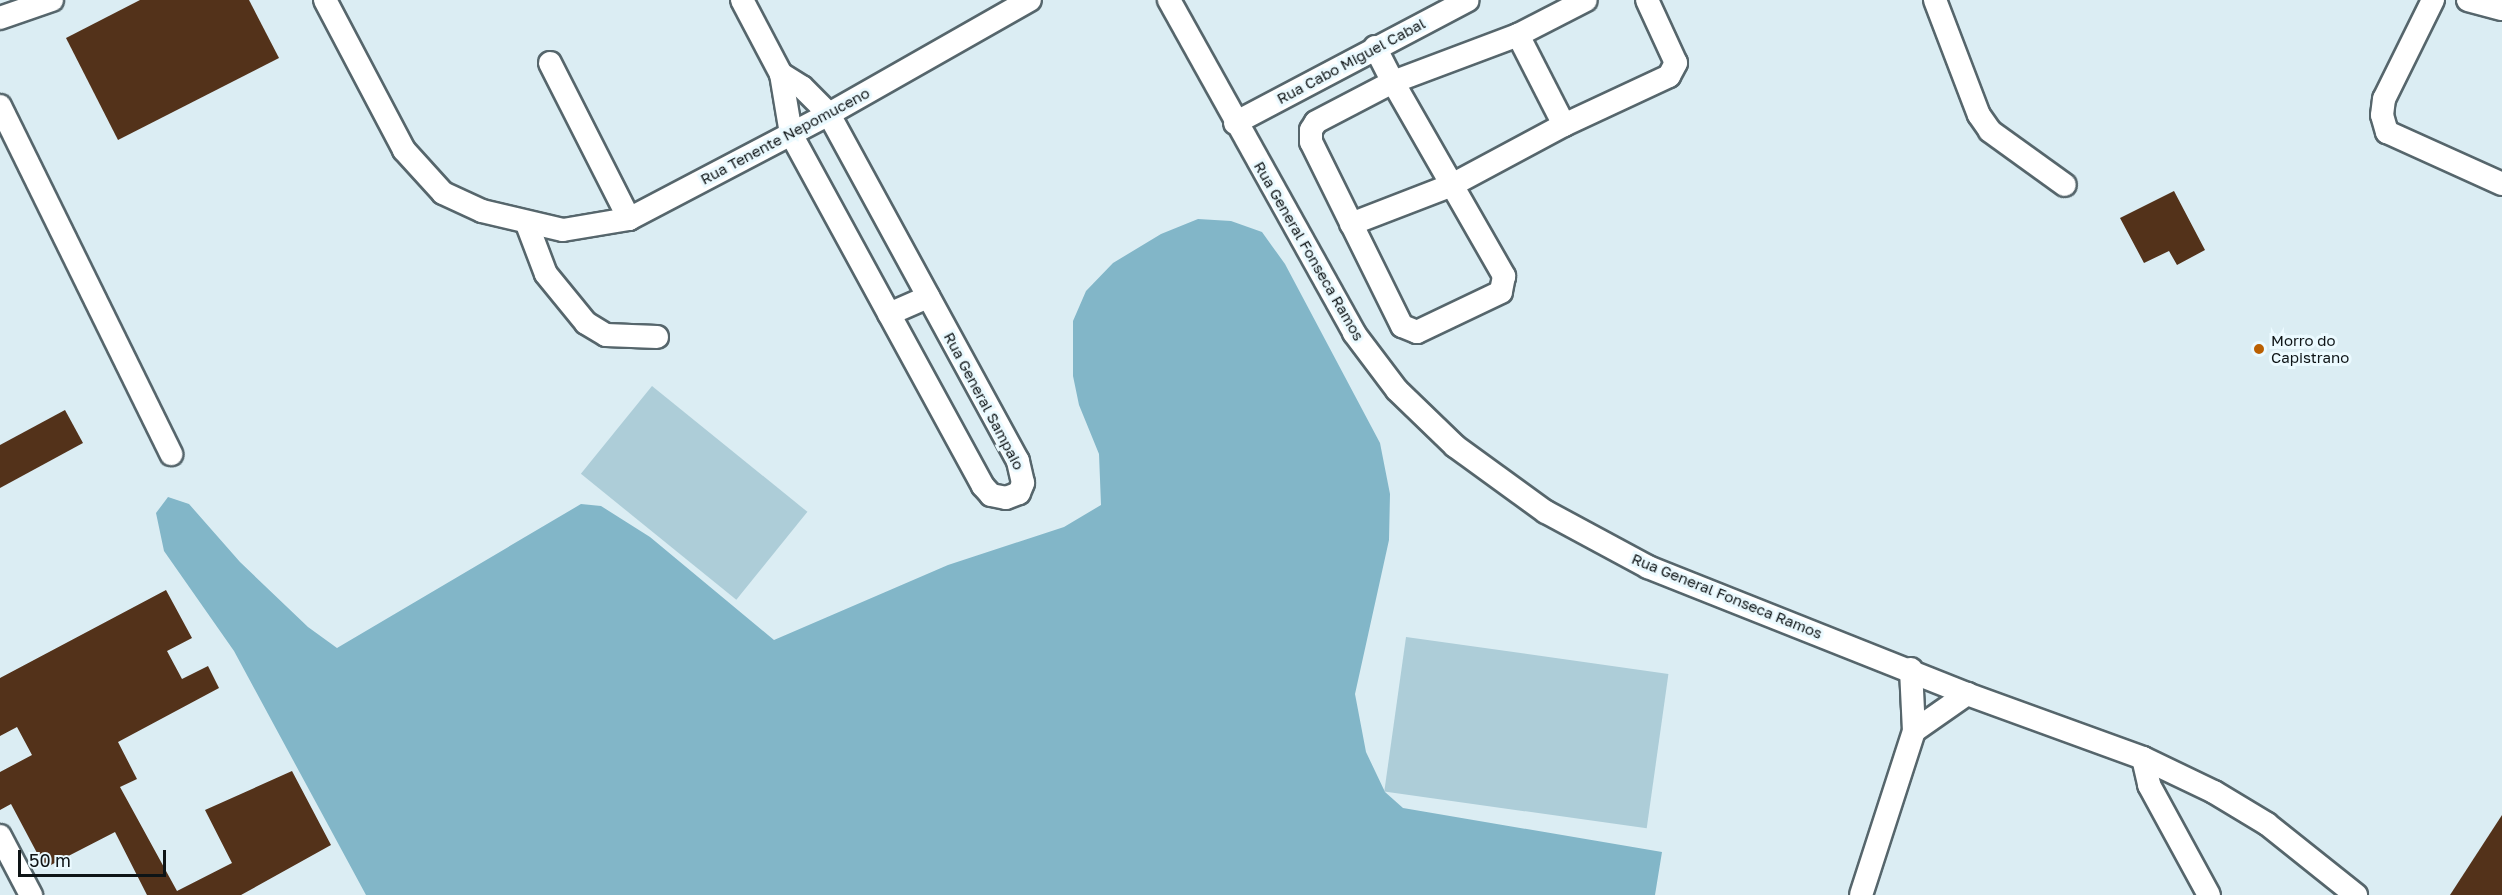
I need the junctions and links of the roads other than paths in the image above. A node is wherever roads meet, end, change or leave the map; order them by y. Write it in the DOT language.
graph roads {
  1 [pos="52,0"];
  2 [pos="325,0"];
  3 [pos="742,0"];
  4 [pos="1030,0"];
  5 [pos="1168,0"];
  6 [pos="1468,0"];
  7 [pos="1586,0"];
  8 [pos="1647,0"];
  9 [pos="1935,0"];
  10 [pos="2433,0"];
  11 [pos="2468,0"];
  12 [pos="2502,9"];
  13 [pos="0,18"];
  14 [pos="1518,35"];
  15 [pos="1375,47"];
  16 [pos="550,63"];
  17 [pos="781,74"];
  18 [pos="1393,82"];
  19 [pos="0,106"];
  20 [pos="829,114"];
  21 [pos="1235,123"];
  22 [pos="1564,125"];
  23 [pos="791,134"];
  24 [pos="2502,184"];
  25 [pos="1452,185"];
  26 [pos="2065,185"];
  27 [pos="629,219"];
  28 [pos="527,224"];
  29 [pos="1352,224"];
  30 [pos="928,297"];
  31 [pos="889,314"];
  32 [pos="657,337"];
  33 [pos="171,454"];
  34 [pos="1911,669"];
  35 [pos="1967,694"];
  36 [pos="1914,732"];
  37 [pos="2143,758"];
  38 [pos="0,836"];
  39 [pos="31,895"];
  40 [pos="1861,895"];
  41 [pos="2209,895"];
  42 [pos="2356,895"];
  1 -- 13 [label="street"];
  2 -- 28 [label="street, Rua Tenente Nepomuceno"];
  3 -- 17 [label="street, Rua General Sampaio"];
  4 -- 20 [label="street, Rua Tenente Nepomuceno"];
  5 -- 21 [label="street, Rua General Fonseca Ramos"];
  6 -- 15 [label="street, Rua Cabo Miguel Cabal"];
  7 -- 14 [label="street"];
  8 -- 22 [label="street"];
  9 -- 26 [label="street"];
  10 -- 24 [label="street"];
  11 -- 12 [label="street"];
  14 -- 18 [label="street"];
  14 -- 22 [label="street"];
  15 -- 18 [label="street"];
  15 -- 21 [label="street, Rua Cabo Miguel Cabal"];
  16 -- 27 [label="street"];
  17 -- 20 [label="street, Rua General Sampaio"];
  17 -- 23 [label="street, Rua General Sampaio"];
  18 -- 25 [label="street"];
  18 -- 29 [label="street"];
  19 -- 33 [label="street"];
  20 -- 23 [label="street, Rua Tenente Nepomuceno"];
  20 -- 30 [label="street, Rua General Sampaio"];
  21 -- 34 [label="street, Rua General Fonseca Ramos"];
  22 -- 25 [label="street"];
  23 -- 27 [label="street, Rua Tenente Nepomuceno"];
  23 -- 31 [label="street, Rua General Sampaio"];
  25 -- 29 [label="street"];
  25 -- 29 [label="street"];
  27 -- 28 [label="street, Rua Tenente Nepomuceno"];
  28 -- 32 [label="street"];
  30 -- 31 [label="street"];
  30 -- 31 [label="street, Rua General Sampaio"];
  34 -- 35 [label="street, Rua General Fonseca Ramos"];
  34 -- 36 [label="street"];
  35 -- 36 [label="street"];
  35 -- 37 [label="street, Rua General Fonseca Ramos"];
  36 -- 40 [label="street"];
  37 -- 41 [label="street"];
  37 -- 42 [label="street, Rua General Fonseca Ramos"];
  38 -- 39 [label="street"];
}
